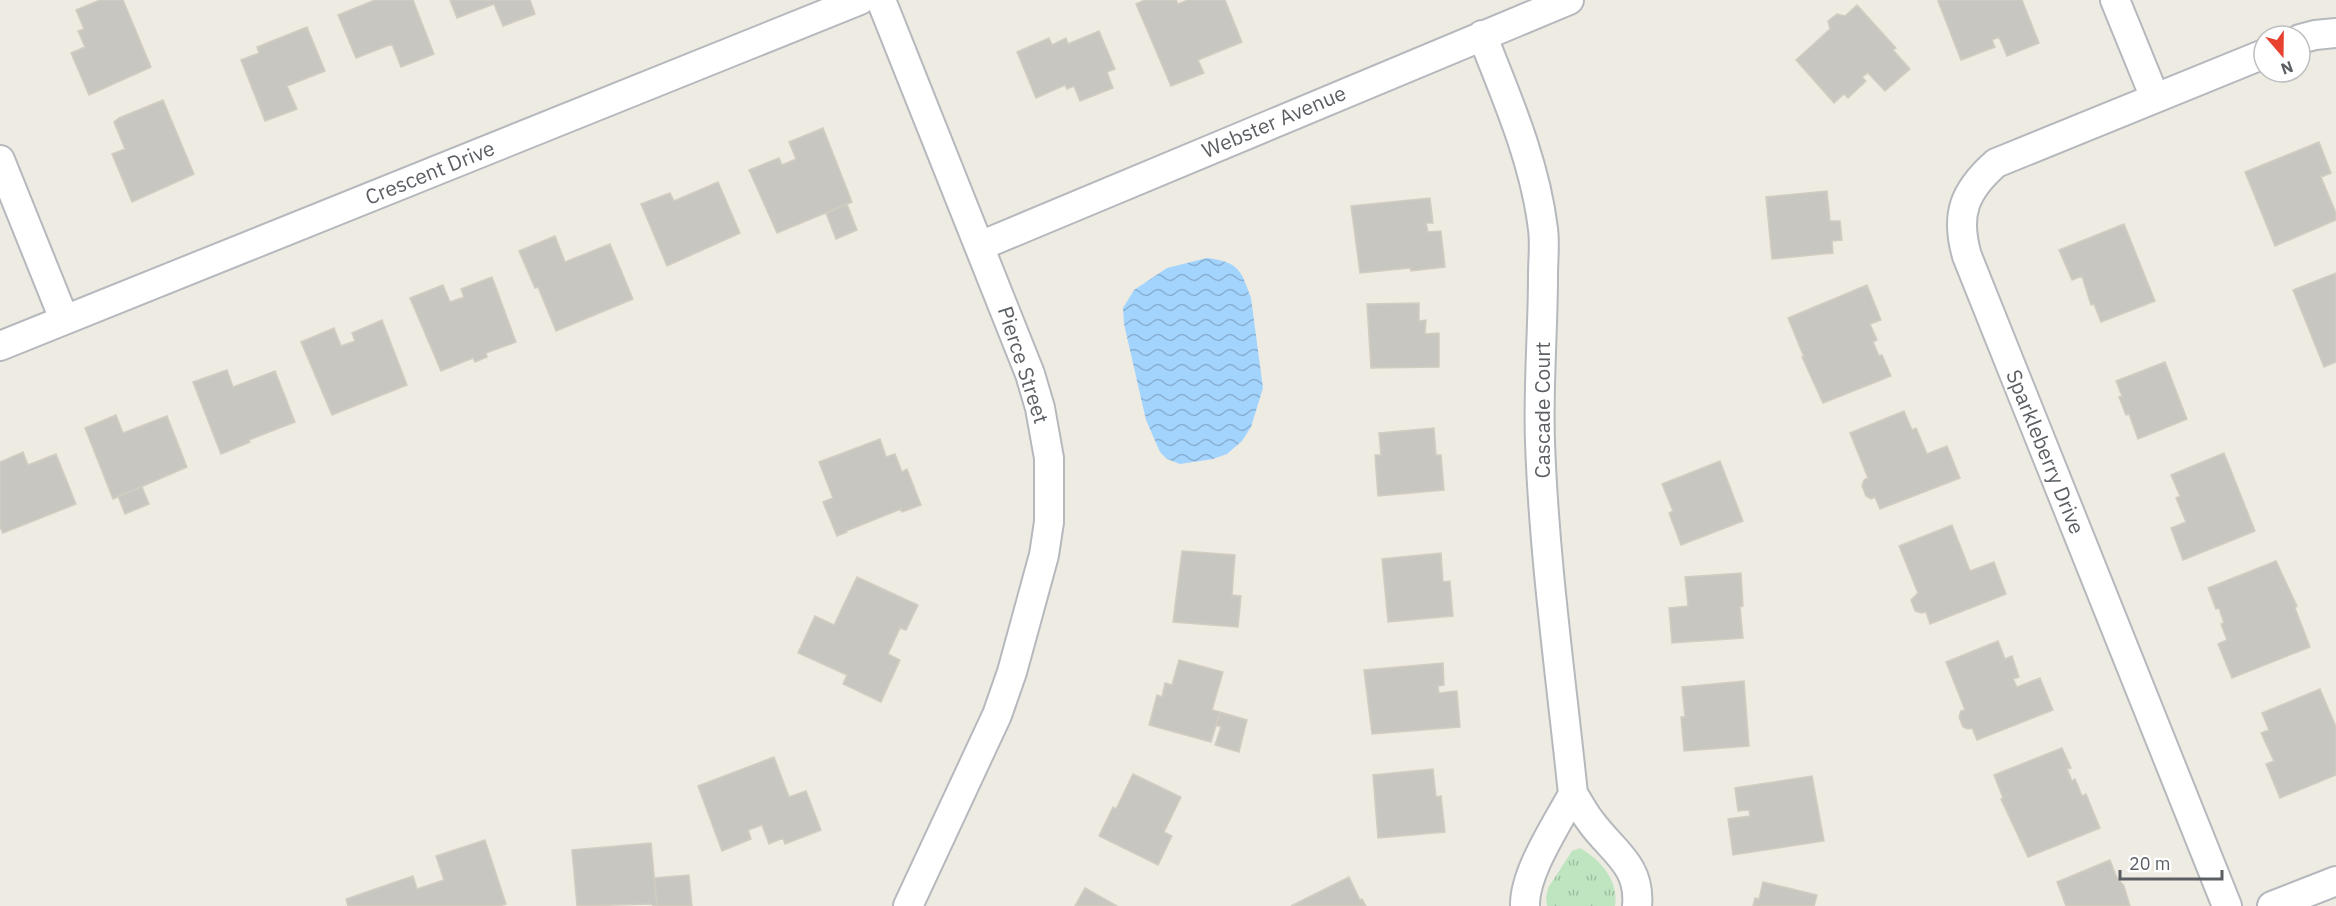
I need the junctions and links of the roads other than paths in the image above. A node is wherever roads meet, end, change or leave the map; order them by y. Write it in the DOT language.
graph roads {
  1 [pos="860,0"];
  2 [pos="881,0"];
  3 [pos="1569,0"];
  4 [pos="2115,0"];
  5 [pos="2336,33"];
  6 [pos="1482,35"];
  7 [pos="2312,36"];
  8 [pos="2252,59"];
  9 [pos="2156,98"];
  10 [pos="0,160"];
  11 [pos="980,246"];
  12 [pos="64,319"];
  13 [pos="0,346"];
  14 [pos="1573,794"];
  15 [pos="2336,881"];
  16 [pos="908,906"];
  17 [pos="1525,906"];
  18 [pos="1637,906"];
  19 [pos="2227,906"];
  20 [pos="2272,906"];
  1 -- 12 [label="street, Crescent Drive"];
  2 -- 11 [label="street, Pierce Street"];
  3 -- 6 [label="street, Webster Avenue"];
  4 -- 9 [label="street"];
  5 -- 7 [label="street"];
  6 -- 11 [label="street, Webster Avenue"];
  6 -- 14 [label="street, Cascade Court"];
  8 -- 9 [label="street, Sparkleberry Drive"];
  9 -- 19 [label="street, Sparkleberry Drive"];
  10 -- 12 [label="street"];
  11 -- 16 [label="street, Pierce Street"];
  12 -- 13 [label="street, Crescent Drive"];
  14 -- 17 [label="street"];
  14 -- 18 [label="street, Cascade Court"];
  15 -- 20 [label="street"];
}
